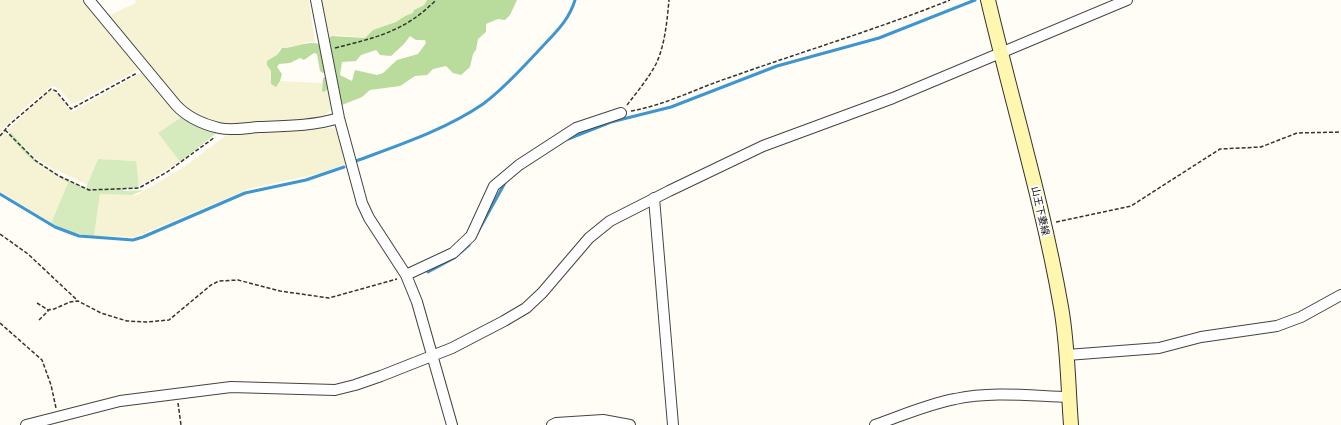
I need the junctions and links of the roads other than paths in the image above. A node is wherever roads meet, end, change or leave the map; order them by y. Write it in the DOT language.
graph roads {
  1 [pos="89,0"];
  2 [pos="316,0"];
  3 [pos="988,0"];
  4 [pos="1127,0"];
  5 [pos="1000,54"];
  6 [pos="621,113"];
  7 [pos="339,118"];
  8 [pos="654,198"];
  9 [pos="406,275"];
  10 [pos="1341,296"];
  11 [pos="434,355"];
  12 [pos="1067,355"];
  13 [pos="1069,397"];
  14 [pos="42,423"];
  15 [pos="563,424"];
  16 [pos="26,425"];
  17 [pos="452,425"];
  18 [pos="552,425"];
  19 [pos="630,425"];
  20 [pos="673,425"];
  21 [pos="876,425"];
  22 [pos="1071,425"];
  1 -- 7 [label="street"];
  2 -- 7 [label="street"];
  3 -- 5 [label="main road, 山王下妻線"];
  4 -- 5 [label="street"];
  5 -- 8 [label="street"];
  5 -- 12 [label="main road, 山王下妻線"];
  6 -- 9 [label="street"];
  7 -- 9 [label="street"];
  8 -- 11 [label="street"];
  8 -- 20 [label="street"];
  9 -- 11 [label="street"];
  10 -- 12 [label="street"];
  11 -- 14 [label="street"];
  11 -- 17 [label="street"];
  12 -- 13 [label="main road, 山王下妻線"];
  13 -- 21 [label="street"];
  13 -- 22 [label="main road, 山王下妻線"];
  14 -- 16 [label="street"];
  15 -- 18 [label="street"];
  15 -- 19 [label="street"];
}
